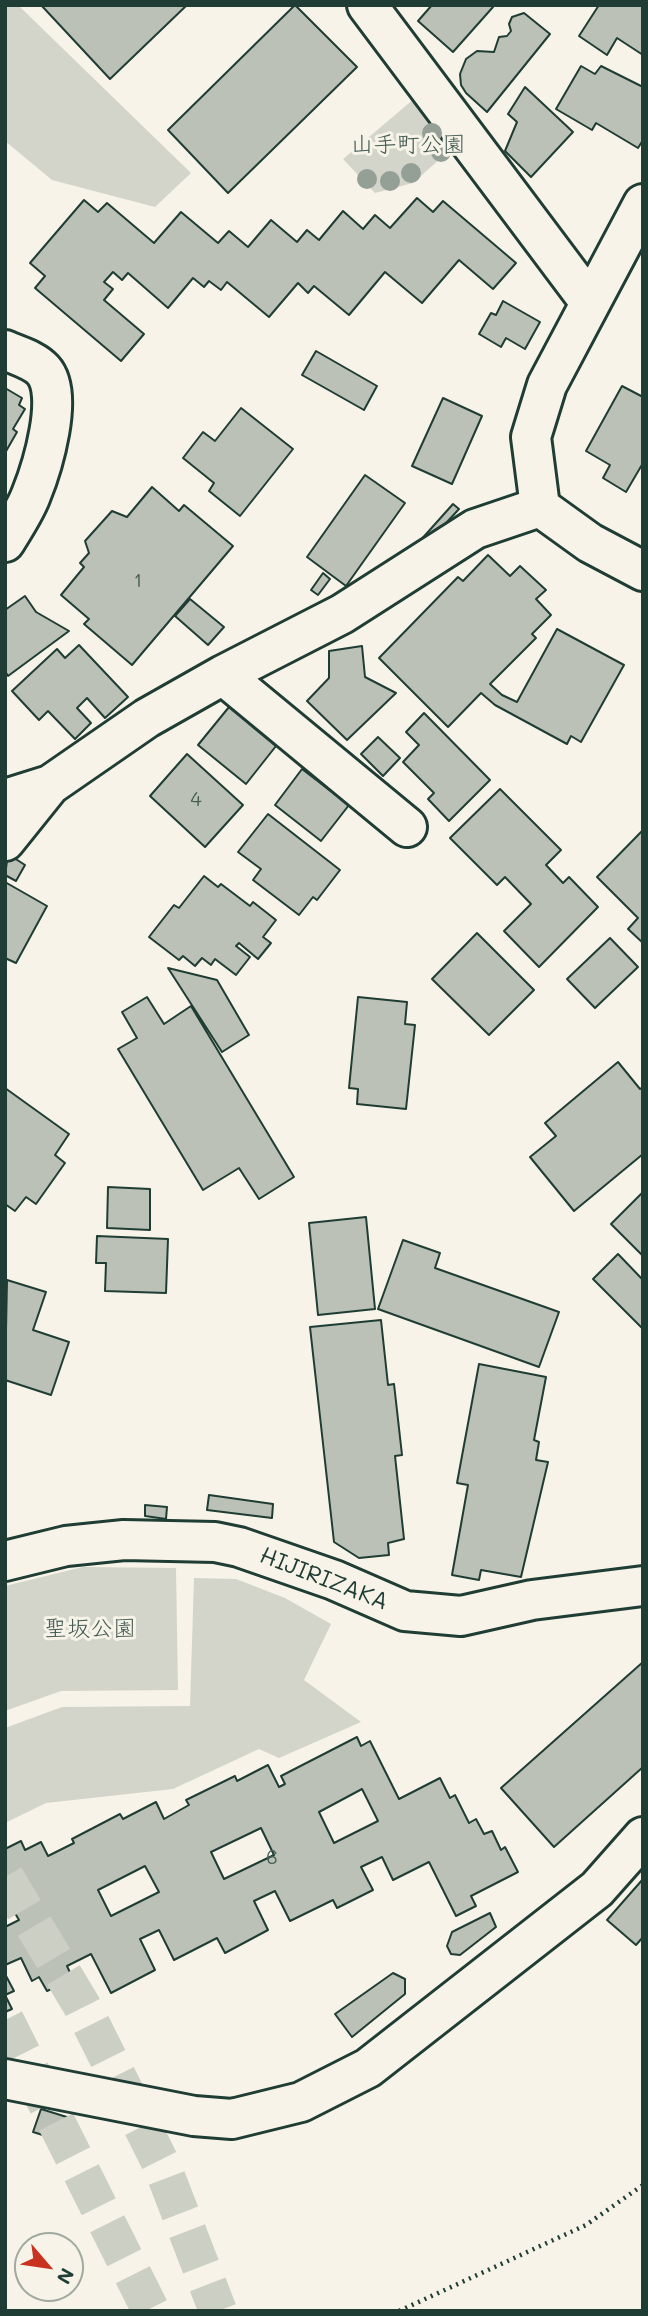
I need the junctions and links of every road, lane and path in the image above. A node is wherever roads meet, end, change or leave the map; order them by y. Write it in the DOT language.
graph roads {
  1 [pos="367,5"];
  2 [pos="643,204"];
  3 [pos="589,301"];
  4 [pos="5,350"];
  5 [pos="540,507"];
  6 [pos="5,542"];
  7 [pos="643,571"];
  8 [pos="223,675"];
  9 [pos="50,785"];
  10 [pos="5,799"];
  11 [pos="407,827"];
  12 [pos="5,841"];
  13 [pos="5,1561"];
  14 [pos="643,1586"];
  15 [pos="643,1837"];
  16 [pos="5,2079"];
  17 [pos="643,2185"];
  18 [pos="399,2311"];
  1 -- 3 [label="street"];
  2 -- 3 [label="street"];
  3 -- 5 [label="street"];
  4 -- 6 [label="street"];
  5 -- 7 [label="street"];
  5 -- 8 [label="street"];
  8 -- 9 [label="street"];
  8 -- 11 [label="street"];
  9 -- 10 [label="street"];
  9 -- 12 [label="street"];
  13 -- 14 [label="street, HIJIRIZAKA"];
  15 -- 16 [label="street"];
  17 -- 18 [label="path"];
}
